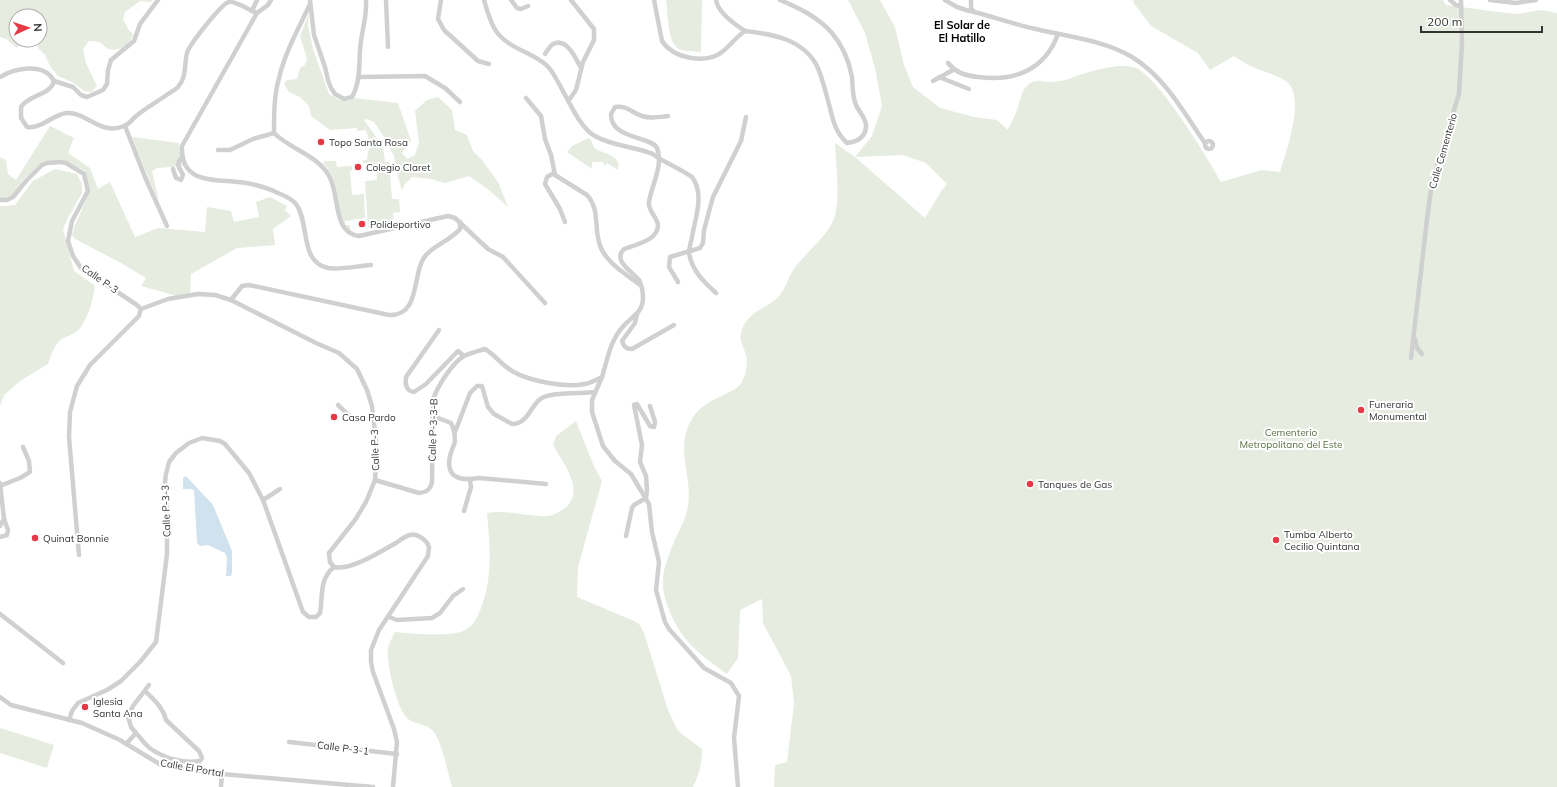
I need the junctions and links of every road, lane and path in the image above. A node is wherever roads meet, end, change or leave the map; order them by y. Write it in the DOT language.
graph roads {
  1 [pos="158,0"];
  2 [pos="257,0"];
  3 [pos="271,0"];
  4 [pos="366,0"];
  5 [pos="386,0"];
  6 [pos="441,0"];
  7 [pos="484,0"];
  8 [pos="511,0"];
  9 [pos="571,0"];
  10 [pos="654,0"];
  11 [pos="716,0"];
  12 [pos="780,0"];
  13 [pos="945,0"];
  14 [pos="971,0"];
  15 [pos="1450,0"];
  16 [pos="1461,0"];
  17 [pos="1490,0"];
  18 [pos="1536,0"];
  19 [pos="310,2"];
  20 [pos="528,6"];
  21 [pos="1461,6"];
  22 [pos="254,12"];
  23 [pos="973,12"];
  24 [pos="745,31"];
  25 [pos="1058,34"];
  26 [pos="388,47"];
  27 [pos="545,54"];
  28 [pos="948,63"];
  29 [pos="489,64"];
  30 [pos="581,68"];
  31 [pos="953,70"];
  32 [pos="0,77"];
  33 [pos="359,77"];
  34 [pos="939,77"];
  35 [pos="54,81"];
  36 [pos="932,81"];
  37 [pos="969,90"];
  38 [pos="526,98"];
  39 [pos="569,100"];
  40 [pos="460,102"];
  41 [pos="668,116"];
  42 [pos="746,117"];
  43 [pos="125,126"];
  44 [pos="274,133"];
  45 [pos="1205,143"];
  46 [pos="218,150"];
  47 [pos="183,157"];
  48 [pos="658,158"];
  49 [pos="173,169"];
  50 [pos="554,173"];
  51 [pos="0,200"];
  52 [pos="460,222"];
  53 [pos="564,222"];
  54 [pos="167,226"];
  55 [pos="689,252"];
  56 [pos="371,265"];
  57 [pos="678,282"];
  58 [pos="642,286"];
  59 [pos="716,293"];
  60 [pos="231,300"];
  61 [pos="545,304"];
  62 [pos="141,309"];
  63 [pos="637,314"];
  64 [pos="674,325"];
  65 [pos="439,330"];
  66 [pos="1414,334"];
  67 [pos="1422,354"];
  68 [pos="464,356"];
  69 [pos="1411,358"];
  70 [pos="602,377"];
  71 [pos="595,392"];
  72 [pos="338,405"];
  73 [pos="650,406"];
  74 [pos="373,418"];
  75 [pos="432,418"];
  76 [pos="455,432"];
  77 [pos="23,447"];
  78 [pos="376,480"];
  79 [pos="470,480"];
  80 [pos="546,484"];
  81 [pos="0,485"];
  82 [pos="280,489"];
  83 [pos="646,498"];
  84 [pos="263,500"];
  85 [pos="464,511"];
  86 [pos="4,519"];
  87 [pos="0,526"];
  88 [pos="626,536"];
  89 [pos="0,537"];
  90 [pos="79,555"];
  91 [pos="334,567"];
  92 [pos="463,589"];
  93 [pos="0,614"];
  94 [pos="389,617"];
  95 [pos="63,663"];
  96 [pos="149,685"];
  97 [pos="145,691"];
  98 [pos="0,697"];
  99 [pos="69,720"];
  100 [pos="136,733"];
  101 [pos="289,742"];
  102 [pos="126,744"];
  103 [pos="396,754"];
  104 [pos="222,774"];
  105 [pos="221,787"];
  106 [pos="373,787"];
  107 [pos="393,787"];
  108 [pos="738,787"];
  1 -- 35 [label="street"];
  2 -- 22 [label="street"];
  3 -- 22 [label="street"];
  4 -- 33 [label="street"];
  5 -- 26 [label="street"];
  6 -- 29 [label="street"];
  7 -- 39 [label="street"];
  8 -- 20 [label="street"];
  9 -- 30 [label="street"];
  10 -- 24 [label="street"];
  11 -- 24 [label="street"];
  12 -- 24 [label="street"];
  13 -- 23 [label="street"];
  14 -- 23 [label="street"];
  15 -- 21 [label="street"];
  16 -- 21 [label="street, Calle Cementerio"];
  17 -- 18 [label="street"];
  19 -- 33 [label="street"];
  19 -- 44 [label="street"];
  21 -- 66 [label="street, Calle Cementerio"];
  22 -- 43 [label="street"];
  22 -- 47 [label="street"];
  23 -- 25 [label="street"];
  25 -- 31 [label="street"];
  25 -- 45 [label="street"];
  27 -- 30 [label="street"];
  28 -- 31 [label="street"];
  30 -- 39 [label="street"];
  31 -- 34 [label="street"];
  32 -- 35 [label="street"];
  33 -- 40 [label="street"];
  34 -- 36 [label="street"];
  34 -- 37 [label="street"];
  35 -- 43 [label="street"];
  38 -- 50 [label="street"];
  39 -- 48 [label="street"];
  41 -- 48 [label="street"];
  42 -- 55 [label="street"];
  43 -- 54 [label="street"];
  44 -- 46 [label="street"];
  44 -- 52 [label="street"];
  47 -- 49 [label="street"];
  47 -- 56 [label="street"];
  48 -- 55 [label="street"];
  48 -- 58 [label="street"];
  50 -- 53 [label="street"];
  50 -- 58 [label="street"];
  51 -- 62 [label="street, Calle P-3"];
  52 -- 60 [label="street"];
  52 -- 61 [label="street"];
  55 -- 57 [label="street"];
  55 -- 59 [label="street"];
  58 -- 63 [label="street"];
  60 -- 62 [label="street, Calle P-3"];
  60 -- 74 [label="street, Calle P-3"];
  62 -- 90 [label="street"];
  63 -- 64 [label="street"];
  63 -- 70 [label="street"];
  65 -- 68 [label="street"];
  66 -- 67 [label="street, Calle Cementerio"];
  66 -- 69 [label="street, Calle Cementerio"];
  68 -- 70 [label="street"];
  68 -- 75 [label="street, Calle P-3-3-B"];
  70 -- 71 [label="street"];
  71 -- 76 [label="street"];
  71 -- 83 [label="street"];
  72 -- 74 [label="street"];
  73 -- 83 [label="street"];
  74 -- 78 [label="street, Calle P-3"];
  75 -- 76 [label="street"];
  75 -- 78 [label="street, Calle P-3-3-B"];
  76 -- 79 [label="street"];
  77 -- 81 [label="street"];
  78 -- 91 [label="street, Calle P-3"];
  79 -- 80 [label="street"];
  79 -- 85 [label="street"];
  81 -- 86 [label="street"];
  82 -- 84 [label="street"];
  83 -- 88 [label="street"];
  83 -- 108 [label="street"];
  84 -- 91 [label="street, Calle P-3-3"];
  84 -- 99 [label="street, Calle P-3-3"];
  86 -- 87 [label="street"];
  86 -- 89 [label="street"];
  91 -- 94 [label="street"];
  92 -- 94 [label="street"];
  93 -- 95 [label="street"];
  94 -- 103 [label="street"];
  96 -- 97 [label="street"];
  97 -- 100 [label="street"];
  97 -- 100 [label="street"];
  98 -- 99 [label="street, Calle El Portal"];
  99 -- 102 [label="street, Calle El Portal"];
  100 -- 102 [label="street"];
  101 -- 103 [label="street, Calle P-3-1"];
  102 -- 104 [label="street, Calle El Portal"];
  103 -- 107 [label="street"];
  104 -- 105 [label="street"];
  104 -- 106 [label="street, Calle El Portal"];
}
